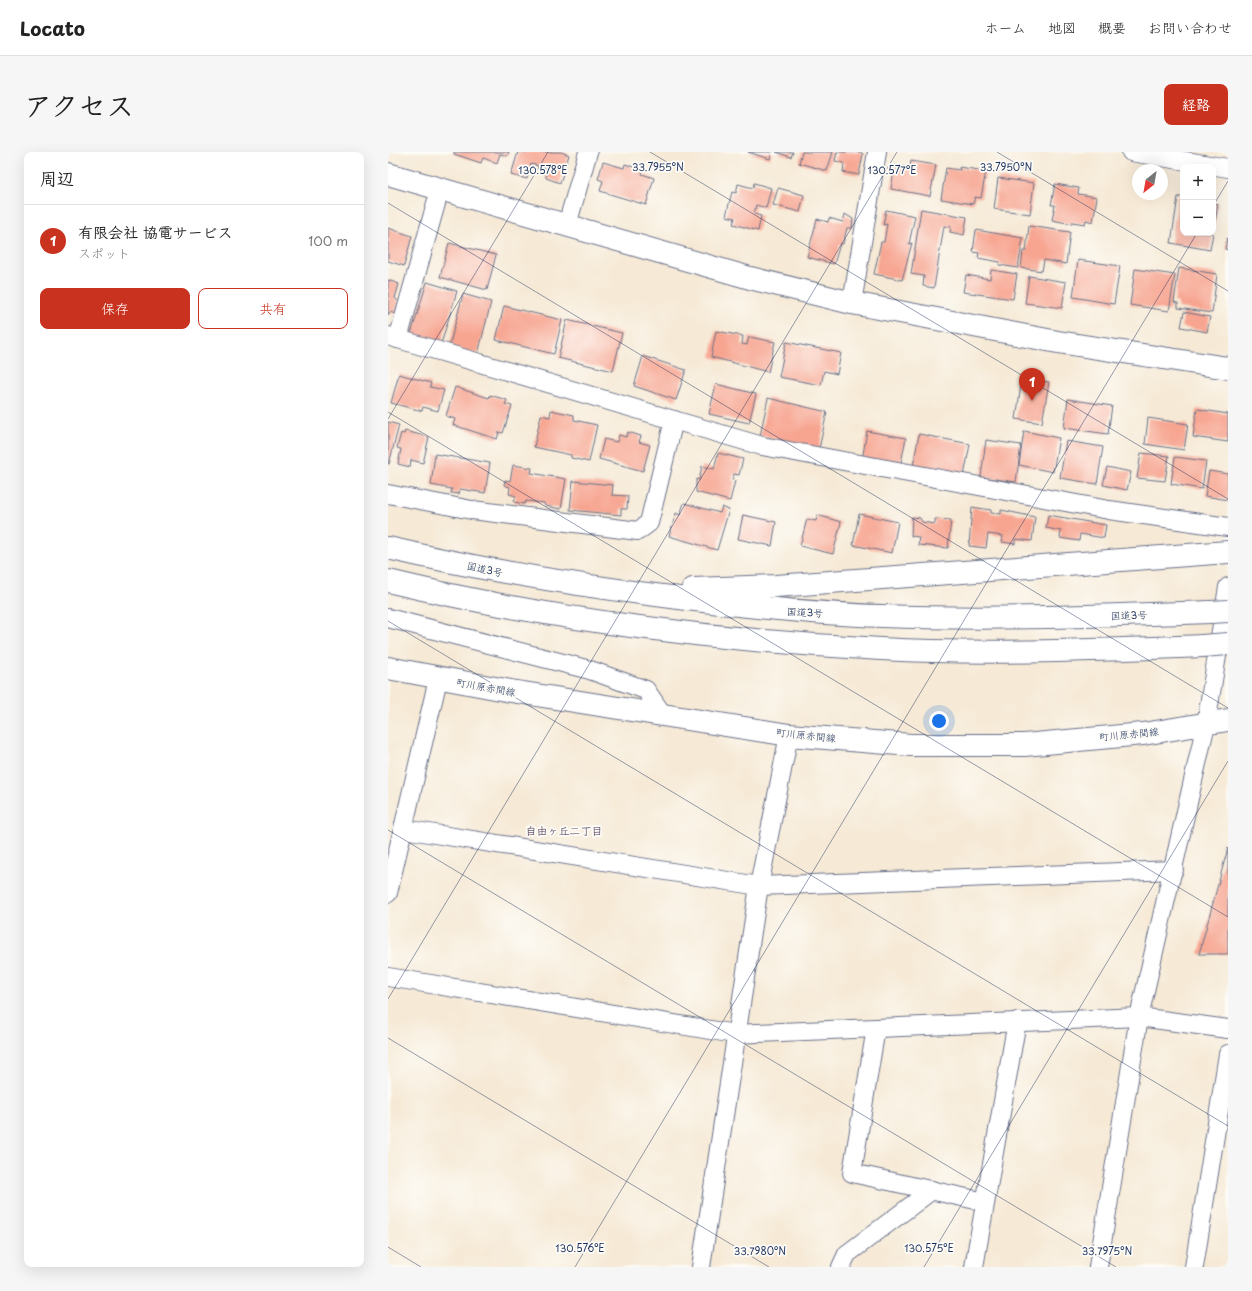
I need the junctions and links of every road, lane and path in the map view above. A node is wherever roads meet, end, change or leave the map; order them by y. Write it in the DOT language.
graph roads {
  1 [pos="588,152"];
  2 [pos="877,152"];
  3 [pos="1130,152"];
  4 [pos="1228,168"];
  5 [pos="388,174"];
  6 [pos="440,189"];
  7 [pos="567,225"];
  8 [pos="852,303"];
  9 [pos="393,338"];
  10 [pos="1228,368"];
  11 [pos="674,420"];
  12 [pos="388,494"];
  13 [pos="1228,527"];
  14 [pos="388,548"];
  15 [pos="1228,552"];
  16 [pos="388,581"];
  17 [pos="1228,587"];
  18 [pos="622,592"];
  19 [pos="1219,612"];
  20 [pos="388,618"];
  21 [pos="1228,644"];
  22 [pos="388,668"];
  23 [pos="438,679"];
  24 [pos="663,715"];
  25 [pos="1228,720"];
  26 [pos="1206,724"];
  27 [pos="788,735"];
  28 [pos="404,829"];
  29 [pos="1174,870"];
  30 [pos="759,886"];
  31 [pos="388,893"];
  32 [pos="388,977"];
  33 [pos="1139,1017"];
  34 [pos="1016,1021"];
  35 [pos="876,1028"];
  36 [pos="1228,1029"];
  37 [pos="735,1034"];
  38 [pos="1228,1054"];
  39 [pos="932,1190"];
  40 [pos="986,1202"];
  41 [pos="701,1267"];
  42 [pos="841,1267"];
  43 [pos="974,1267"];
  44 [pos="1098,1267"];
  45 [pos="1194,1267"];
  1 -- 7 [label="street"];
  2 -- 8 [label="street"];
  3 -- 4 [label="street"];
  5 -- 6 [label="main road"];
  6 -- 7 [label="main road"];
  6 -- 9 [label="street"];
  7 -- 8 [label="main road"];
  8 -- 10 [label="main road"];
  9 -- 11 [label="street"];
  11 -- 12 [label="street"];
  11 -- 13 [label="street"];
  14 -- 18 [label="main road, 国道3号"];
  15 -- 18 [label="main road"];
  16 -- 21 [label="main road, bridge"];
  17 -- 26 [label="street"];
  18 -- 19 [label="main road, 国道3号"];
  20 -- 24 [label="street"];
  22 -- 23 [label="main road, 町川原赤間線"];
  23 -- 24 [label="main road, 町川原赤間線"];
  23 -- 28 [label="street"];
  24 -- 27 [label="main road, 町川原赤間線"];
  25 -- 26 [label="main road, 町川原赤間線"];
  26 -- 27 [label="main road, 町川原赤間線"];
  26 -- 29 [label="street"];
  27 -- 30 [label="street"];
  28 -- 30 [label="street"];
  28 -- 31 [label="street"];
  29 -- 30 [label="street"];
  29 -- 33 [label="street"];
  30 -- 37 [label="street"];
  32 -- 37 [label="street"];
  33 -- 34 [label="street"];
  33 -- 36 [label="street"];
  33 -- 44 [label="street"];
  34 -- 35 [label="street"];
  34 -- 40 [label="street"];
  35 -- 37 [label="street"];
  35 -- 39 [label="street"];
  37 -- 41 [label="street"];
  38 -- 45 [label="street"];
  39 -- 40 [label="street"];
  39 -- 42 [label="street"];
  40 -- 43 [label="street"];
}
